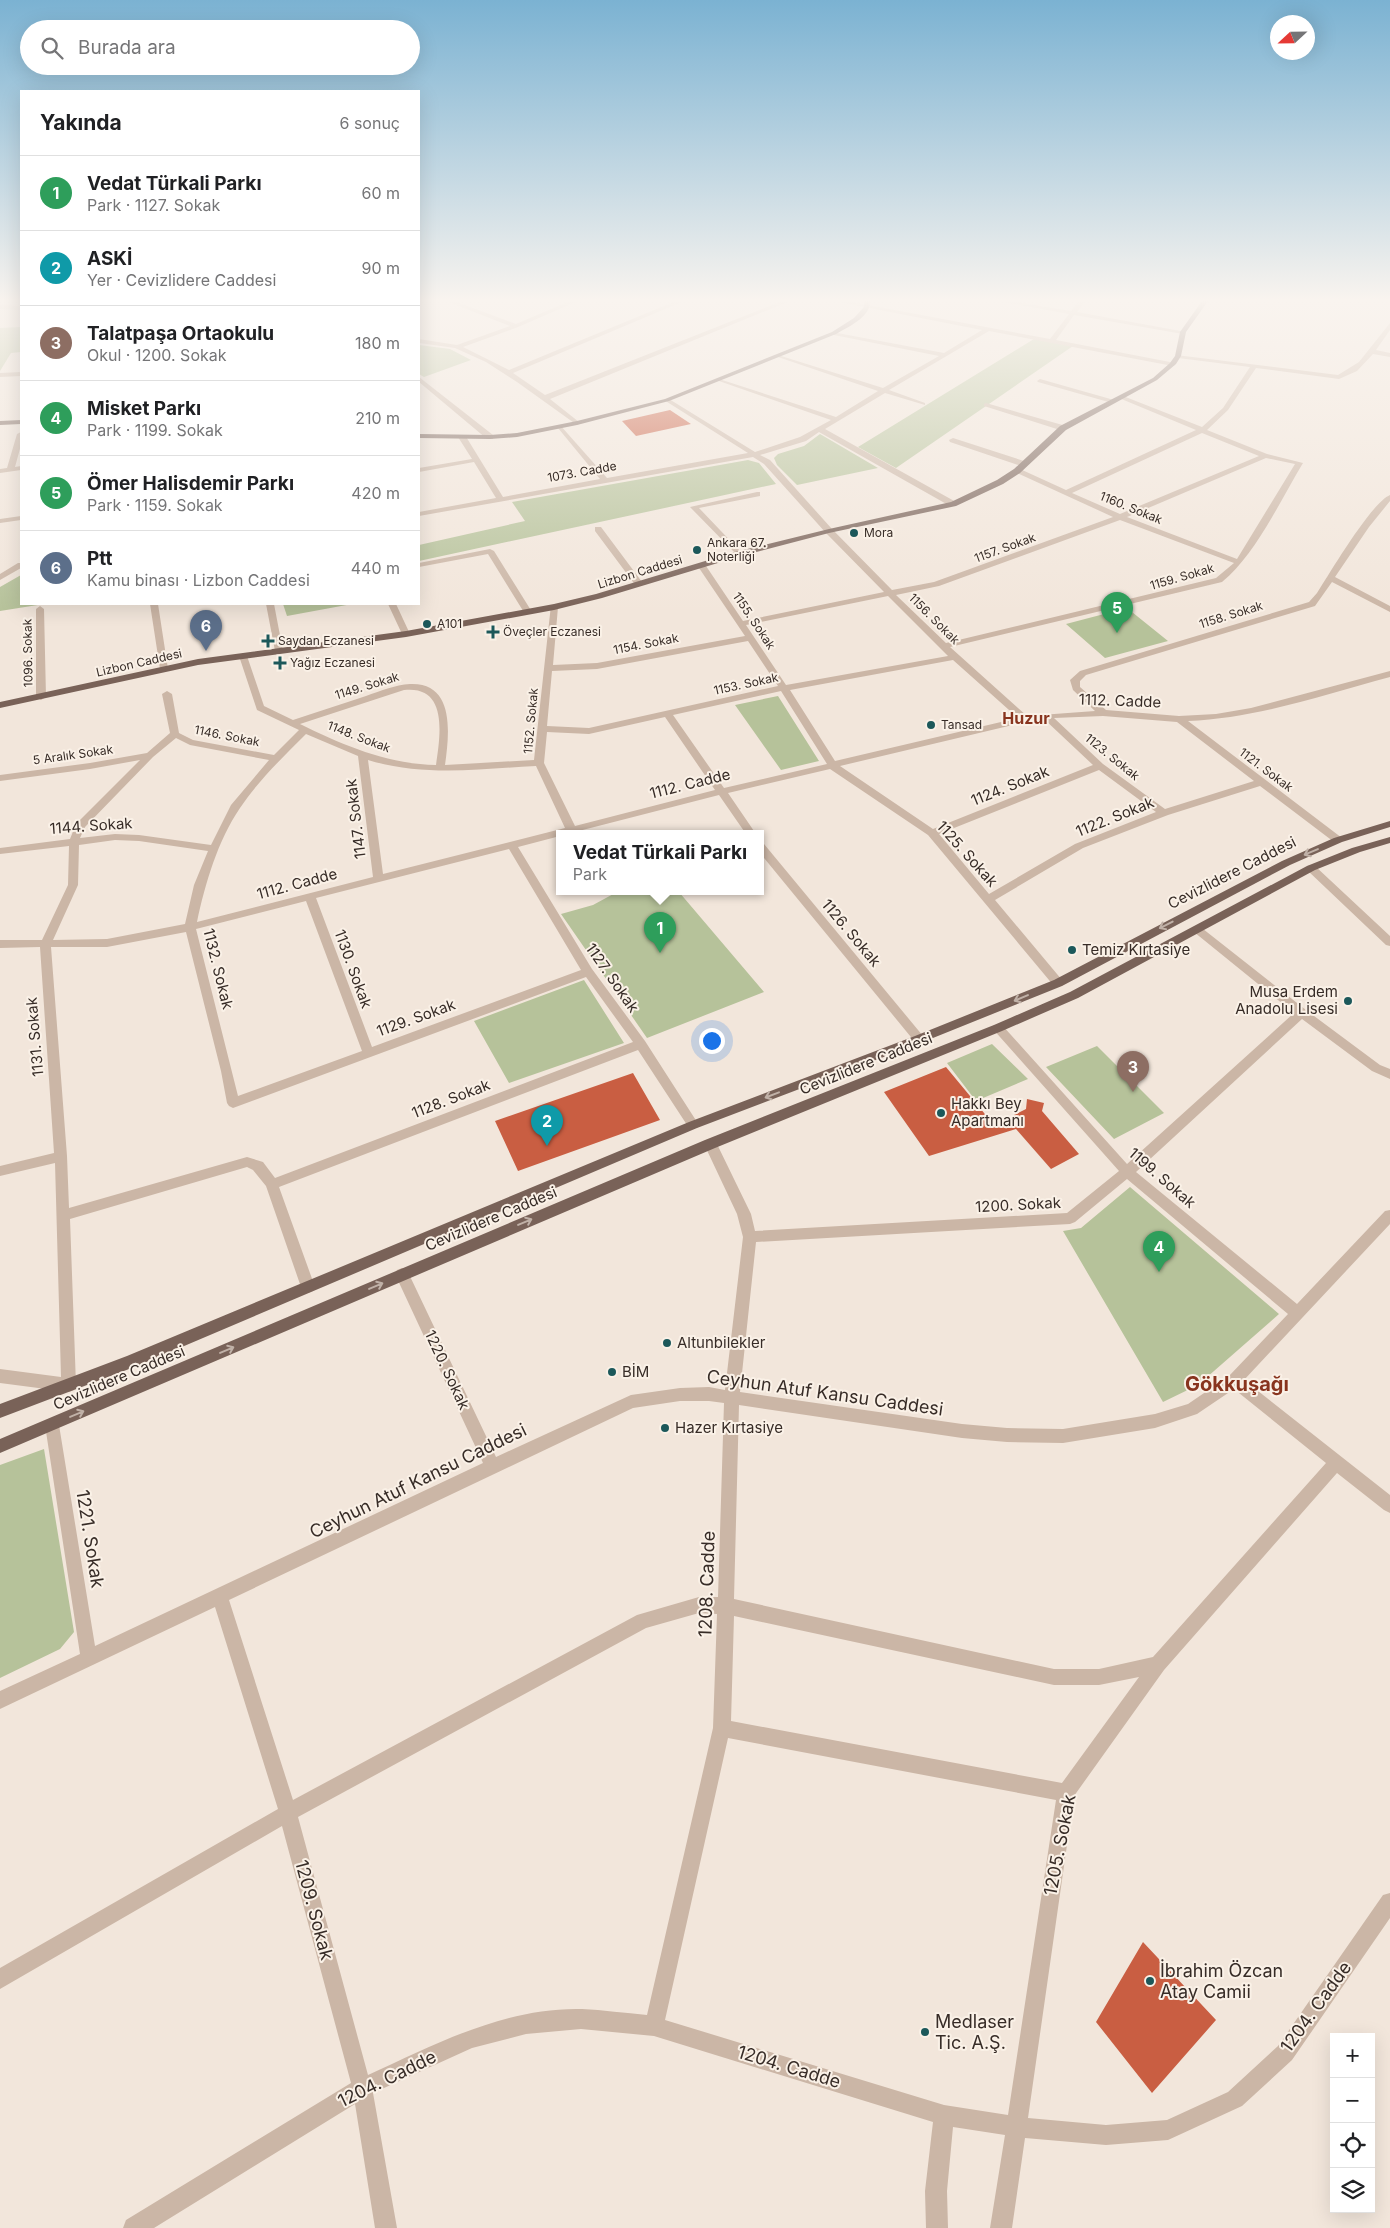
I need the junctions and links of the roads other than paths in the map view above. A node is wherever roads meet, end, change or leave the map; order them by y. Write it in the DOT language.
graph roads {
  1 [pos="451,405"];
  2 [pos="554,405"];
  3 [pos="648,405"];
  4 [pos="675,405"];
  5 [pos="795,405"];
  6 [pos="859,405"];
  7 [pos="986,405"];
  8 [pos="1105,405"];
  9 [pos="1141,405"];
  10 [pos="1229,405"];
  11 [pos="836,419"];
  12 [pos="20,422"];
  13 [pos="577,423"];
  14 [pos="0,424"];
  15 [pos="560,427"];
  16 [pos="1063,428"];
  17 [pos="820,430"];
  18 [pos="1204,430"];
  19 [pos="420,436"];
  20 [pos="20,437"];
  21 [pos="462,437"];
  22 [pos="490,437"];
  23 [pos="953,440"];
  24 [pos="755,454"];
  25 [pos="1265,456"];
  26 [pos="476,460"];
  27 [pos="1024,464"];
  28 [pos="20,468"];
  29 [pos="0,470"];
  30 [pos="10,470"];
  31 [pos="420,470"];
  32 [pos="1017,470"];
  33 [pos="604,480"];
  34 [pos="1066,493"];
  35 [pos="757,494"];
  36 [pos="1390,497"];
  37 [pos="501,499"];
  38 [pos="953,504"];
  39 [pos="420,514"];
  40 [pos="1120,517"];
  41 [pos="20,518"];
  42 [pos="0,521"];
  43 [pos="598,529"];
  44 [pos="829,531"];
  45 [pos="738,554"];
  46 [pos="1238,562"];
  47 [pos="420,564"];
  48 [pos="701,565"];
  49 [pos="20,567"];
  50 [pos="0,578"];
  51 [pos="1331,578"];
  52 [pos="639,584"];
  53 [pos="891,594"];
  54 [pos="154,605"];
  55 [pos="270,605"];
  56 [pos="392,605"];
  57 [pos="554,608"];
  58 [pos="40,609"];
  59 [pos="1390,609"];
  60 [pos="528,612"];
  61 [pos="740,624"];
  62 [pos="406,634"];
  63 [pos="748,638"];
  64 [pos="943,646"];
  65 [pos="280,651"];
  66 [pos="243,656"];
  67 [pos="955,657"];
  68 [pos="548,668"];
  69 [pos="164,669"];
  70 [pos="1390,674"];
  71 [pos="784,688"];
  72 [pos="167,694"];
  73 [pos="41,697"];
  74 [pos="0,705"];
  75 [pos="1103,713"];
  76 [pos="667,714"];
  77 [pos="1046,716"];
  78 [pos="1025,719"];
  79 [pos="1179,719"];
  80 [pos="293,723"];
  81 [pos="305,729"];
  82 [pos="543,729"];
  83 [pos="175,734"];
  84 [pos="150,755"];
  85 [pos="363,755"];
  86 [pos="276,758"];
  87 [pos="539,763"];
  88 [pos="833,766"];
  89 [pos="1100,766"];
  90 [pos="440,768"];
  91 [pos="0,778"];
  92 [pos="1262,782"];
  93 [pos="720,792"];
  94 [pos="1164,814"];
  95 [pos="1390,824"];
  96 [pos="571,829"];
  97 [pos="567,830"];
  98 [pos="748,830"];
  99 [pos="556,833"];
  100 [pos="932,833"];
  101 [pos="1338,840"];
  102 [pos="1390,840"];
  103 [pos="74,841"];
  104 [pos="512,845"];
  105 [pos="214,849"];
  106 [pos="0,851"];
  107 [pos="764,851"];
  108 [pos="1311,868"];
  109 [pos="378,878"];
  110 [pos="310,896"];
  111 [pos="987,900"];
  112 [pos="190,927"];
  113 [pos="1198,929"];
  114 [pos="1390,942"];
  115 [pos="0,944"];
  116 [pos="45,945"];
  117 [pos="588,972"];
  118 [pos="1058,983"];
  119 [pos="986,1013"];
  120 [pos="1302,1013"];
  121 [pos="998,1028"];
  122 [pos="919,1039"];
  123 [pos="641,1044"];
  124 [pos="368,1052"];
  125 [pos="1390,1074"];
  126 [pos="256,1095"];
  127 [pos="693,1125"];
  128 [pos="710,1144"];
  129 [pos="61,1156"];
  130 [pos="0,1171"];
  131 [pos="1127,1172"];
  132 [pos="272,1184"];
  133 [pos="64,1215"];
  134 [pos="1390,1216"];
  135 [pos="750,1237"];
  136 [pos="402,1274"];
  137 [pos="308,1288"];
  138 [pos="1299,1314"];
  139 [pos="0,1376"];
  140 [pos="1234,1381"];
  141 [pos="69,1385"];
  142 [pos="732,1396"];
  143 [pos="0,1411"];
  144 [pos="52,1425"];
  145 [pos="0,1446"];
  146 [pos="1336,1463"];
  147 [pos="492,1465"];
  148 [pos="1390,1505"];
  149 [pos="220,1597"];
  150 [pos="727,1606"];
  151 [pos="89,1659"];
  152 [pos="1158,1664"];
  153 [pos="0,1700"];
  154 [pos="722,1728"];
  155 [pos="1066,1793"];
  156 [pos="288,1813"];
  157 [pos="1390,1902"];
  158 [pos="0,1979"];
  159 [pos="654,2026"];
  160 [pos="362,2088"];
  161 [pos="944,2114"];
  162 [pos="1015,2126"];
  163 [pos="134,2228"];
  164 [pos="386,2228"];
  165 [pos="937,2228"];
  166 [pos="1002,2228"];
  1 -- 22 [label="street"];
  2 -- 13 [label="street"];
  3 -- 13 [label="main road"];
  4 -- 24 [label="street, 1156. Sokak"];
  5 -- 11 [label="street"];
  6 -- 11 [label="street, 1073. Cadde"];
  7 -- 16 [label="street"];
  8 -- 16 [label="main road, Lizbon Caddesi"];
  9 -- 18 [label="street, 1159. Sokak"];
  10 -- 18 [label="street"];
  11 -- 17 [label="street, 1073. Cadde"];
  12 -- 14 [label="main road"];
  13 -- 15 [label="main road"];
  15 -- 22 [label="main road"];
  15 -- 33 [label="street"];
  16 -- 27 [label="main road, Lizbon Caddesi"];
  17 -- 24 [label="street, 1073. Cadde"];
  17 -- 38 [label="street"];
  18 -- 25 [label="street, 1159. Sokak"];
  18 -- 34 [label="street"];
  19 -- 21 [label="main road"];
  20 -- 30 [label="street"];
  21 -- 22 [label="main road"];
  21 -- 26 [label="street"];
  23 -- 27 [label="street"];
  24 -- 33 [label="street, 1073. Cadde"];
  24 -- 44 [label="street, 1156. Sokak"];
  25 -- 40 [label="street, 1157. Sokak"];
  25 -- 46 [label="street, 1159. Sokak"];
  26 -- 31 [label="street"];
  26 -- 37 [label="street"];
  27 -- 32 [label="main road, Lizbon Caddesi"];
  28 -- 30 [label="street"];
  29 -- 30 [label="street"];
  32 -- 34 [label="street, 1160. Sokak"];
  32 -- 38 [label="main road, Lizbon Caddesi"];
  33 -- 37 [label="street, 1073. Cadde"];
  34 -- 40 [label="street, 1160. Sokak"];
  35 -- 45 [label="street"];
  36 -- 51 [label="street, 1158. Sokak"];
  37 -- 39 [label="street, 1073. Cadde"];
  38 -- 44 [label="main road, Lizbon Caddesi"];
  40 -- 46 [label="street, 1160. Sokak"];
  40 -- 53 [label="street, 1157. Sokak"];
  41 -- 42 [label="street"];
  43 -- 52 [label="street"];
  44 -- 45 [label="main road, Lizbon Caddesi"];
  44 -- 53 [label="street, 1156. Sokak"];
  45 -- 48 [label="main road, Lizbon Caddesi"];
  46 -- 64 [label="street, 1159. Sokak"];
  47 -- 60 [label="street"];
  48 -- 52 [label="main road, Lizbon Caddesi"];
  48 -- 61 [label="street, 1155. Sokak"];
  49 -- 50 [label="street"];
  51 -- 59 [label="street"];
  51 -- 75 [label="street, 1158. Sokak"];
  52 -- 57 [label="main road, Lizbon Caddesi"];
  53 -- 61 [label="street, 1157. Sokak"];
  53 -- 64 [label="street, 1156. Sokak"];
  54 -- 69 [label="street"];
  55 -- 65 [label="street"];
  56 -- 62 [label="street"];
  57 -- 60 [label="main road, Lizbon Caddesi"];
  57 -- 68 [label="street, 1152. Sokak"];
  58 -- 73 [label="street, 1096. Sokak"];
  60 -- 62 [label="main road, Lizbon Caddesi"];
  61 -- 63 [label="street, 1155. Sokak"];
  62 -- 65 [label="main road, Lizbon Caddesi"];
  63 -- 68 [label="street, 1154. Sokak"];
  63 -- 71 [label="street, 1155. Sokak"];
  64 -- 67 [label="street, 1156. Sokak"];
  65 -- 66 [label="main road, Lizbon Caddesi"];
  66 -- 69 [label="main road, Lizbon Caddesi"];
  66 -- 80 [label="street, 1148. Sokak"];
  67 -- 71 [label="street, 1153. Sokak"];
  67 -- 78 [label="street, 1156. Sokak"];
  68 -- 82 [label="street, 1152. Sokak"];
  69 -- 73 [label="main road, Lizbon Caddesi"];
  70 -- 79 [label="street, 1112. Cadde"];
  71 -- 76 [label="street, 1153. Sokak"];
  71 -- 88 [label="street, 1155. Sokak"];
  72 -- 83 [label="street"];
  73 -- 74 [label="main road, Lizbon Caddesi"];
  75 -- 77 [label="street, 1112. Cadde"];
  75 -- 79 [label="street, 1112. Cadde"];
  76 -- 82 [label="street, 1153. Sokak"];
  76 -- 93 [label="street"];
  77 -- 78 [label="street, 1112. Cadde"];
  77 -- 89 [label="street, 1123. Sokak"];
  78 -- 88 [label="street, 1112. Cadde"];
  79 -- 92 [label="street, 1121. Sokak"];
  80 -- 81 [label="street, 1148. Sokak"];
  80 -- 90 [label="street, 1149. Sokak"];
  81 -- 85 [label="street, 1148. Sokak"];
  81 -- 86 [label="street, 1132. Sokak"];
  82 -- 87 [label="street, 1152. Sokak"];
  83 -- 84 [label="street, 1131. Sokak"];
  83 -- 86 [label="street, 1146. Sokak"];
  84 -- 91 [label="street, 5 Aralık Sokak"];
  84 -- 103 [label="street, 1131. Sokak"];
  85 -- 90 [label="street, 1148. Sokak"];
  85 -- 109 [label="street, 1147. Sokak"];
  86 -- 105 [label="street, 1132. Sokak"];
  87 -- 90 [label="street, 1148. Sokak"];
  87 -- 96 [label="street, 1152. Sokak"];
  88 -- 93 [label="street, 1112. Cadde"];
  88 -- 100 [label="street, 1125. Sokak"];
  89 -- 94 [label="street, 1123. Sokak"];
  89 -- 100 [label="street, 1124. Sokak"];
  92 -- 94 [label="street, 1122. Sokak"];
  92 -- 101 [label="street, 1121. Sokak"];
  93 -- 96 [label="street, 1112. Cadde"];
  93 -- 98 [label="street"];
  94 -- 111 [label="street, 1122. Sokak"];
  95 -- 101 [label="main road, Cevizlidere Caddesi"];
  96 -- 97 [label="street, 1112. Cadde"];
  99 -- 104 [label="street, 1112. Cadde"];
  100 -- 111 [label="street, 1125. Sokak"];
  101 -- 118 [label="main road, Cevizlidere Caddesi, one-way"];
  102 -- 108 [label="main road, Cevizlidere Caddesi"];
  103 -- 105 [label="street, 1144. Sokak"];
  103 -- 106 [label="street, 1144. Sokak"];
  103 -- 116 [label="street, 1131. Sokak"];
  104 -- 109 [label="street, 1112. Cadde"];
  104 -- 117 [label="street, 1127. Sokak"];
  105 -- 112 [label="street, 1132. Sokak"];
  107 -- 122 [label="street, 1126. Sokak"];
  108 -- 113 [label="main road, Cevizlidere Caddesi"];
  108 -- 114 [label="street"];
  109 -- 110 [label="street, 1112. Cadde"];
  110 -- 112 [label="street, 1112. Cadde"];
  110 -- 124 [label="street, 1130. Sokak"];
  111 -- 118 [label="street, 1125. Sokak"];
  112 -- 116 [label="street, 1112. Cadde"];
  112 -- 126 [label="street, 1132. Sokak"];
  113 -- 120 [label="street"];
  113 -- 121 [label="main road, Cevizlidere Caddesi"];
  115 -- 116 [label="street, 1112. Cadde"];
  116 -- 129 [label="street, 1131. Sokak"];
  117 -- 123 [label="street, 1127. Sokak"];
  117 -- 124 [label="street, 1129. Sokak"];
  118 -- 119 [label="main road, Cevizlidere Caddesi, one-way"];
  119 -- 121 [label="main road"];
  119 -- 122 [label="main road, Cevizlidere Caddesi"];
  120 -- 125 [label="street"];
  120 -- 131 [label="street, 1200. Sokak"];
  121 -- 128 [label="main road, Cevizlidere Caddesi"];
  121 -- 131 [label="street, 1199. Sokak"];
  122 -- 127 [label="main road, Cevizlidere Caddesi, one-way"];
  123 -- 127 [label="street, 1127. Sokak"];
  123 -- 132 [label="street, 1128. Sokak"];
  124 -- 126 [label="street, 1129. Sokak"];
  127 -- 137 [label="main road, Cevizlidere Caddesi"];
  128 -- 135 [label="street, 1208. Cadde"];
  136 -- 128 [label="main road, Cevizlidere Caddesi, one-way"];
  129 -- 130 [label="street"];
  129 -- 133 [label="street, 1131. Sokak"];
  131 -- 135 [label="street, 1200. Sokak"];
  131 -- 138 [label="street, 1199. Sokak"];
  132 -- 133 [label="street"];
  132 -- 137 [label="street"];
  133 -- 141 [label="street, 1131. Sokak"];
  134 -- 138 [label="street, Ceyhun Atuf Kansu Caddesi"];
  135 -- 142 [label="street, 1208. Cadde"];
  144 -- 136 [label="main road, Cevizlidere Caddesi, one-way"];
  136 -- 147 [label="street, 1220. Sokak"];
  137 -- 141 [label="main road, Cevizlidere Caddesi"];
  138 -- 140 [label="street, Ceyhun Atuf Kansu Caddesi"];
  139 -- 141 [label="street"];
  140 -- 142 [label="street, Ceyhun Atuf Kansu Caddesi"];
  140 -- 146 [label="street"];
  141 -- 143 [label="main road, Cevizlidere Caddesi"];
  142 -- 147 [label="street, Ceyhun Atuf Kansu Caddesi"];
  142 -- 150 [label="street, 1208. Cadde"];
  144 -- 145 [label="main road, Cevizlidere Caddesi"];
  144 -- 151 [label="street, 1221. Sokak"];
  146 -- 148 [label="street"];
  146 -- 152 [label="street, 1205. Sokak"];
  147 -- 149 [label="street, Ceyhun Atuf Kansu Caddesi"];
  149 -- 151 [label="street, Ceyhun Atuf Kansu Caddesi"];
  149 -- 156 [label="street, 1209. Sokak"];
  150 -- 152 [label="street"];
  150 -- 154 [label="street, 1208. Cadde"];
  150 -- 156 [label="street"];
  151 -- 153 [label="street, Ceyhun Atuf Kansu Caddesi"];
  152 -- 155 [label="street, 1205. Sokak"];
  154 -- 155 [label="street"];
  154 -- 159 [label="street, 1208. Cadde"];
  155 -- 162 [label="street, 1205. Sokak"];
  156 -- 158 [label="street"];
  156 -- 160 [label="street, 1209. Sokak"];
  157 -- 162 [label="street, 1204. Cadde"];
  159 -- 160 [label="street, 1204. Cadde"];
  159 -- 161 [label="street, 1204. Cadde"];
  160 -- 163 [label="street, 1204. Cadde"];
  160 -- 164 [label="street, 1209. Sokak"];
  161 -- 162 [label="street, 1204. Cadde"];
  161 -- 165 [label="street"];
  162 -- 166 [label="street, 1205. Sokak"];
}
